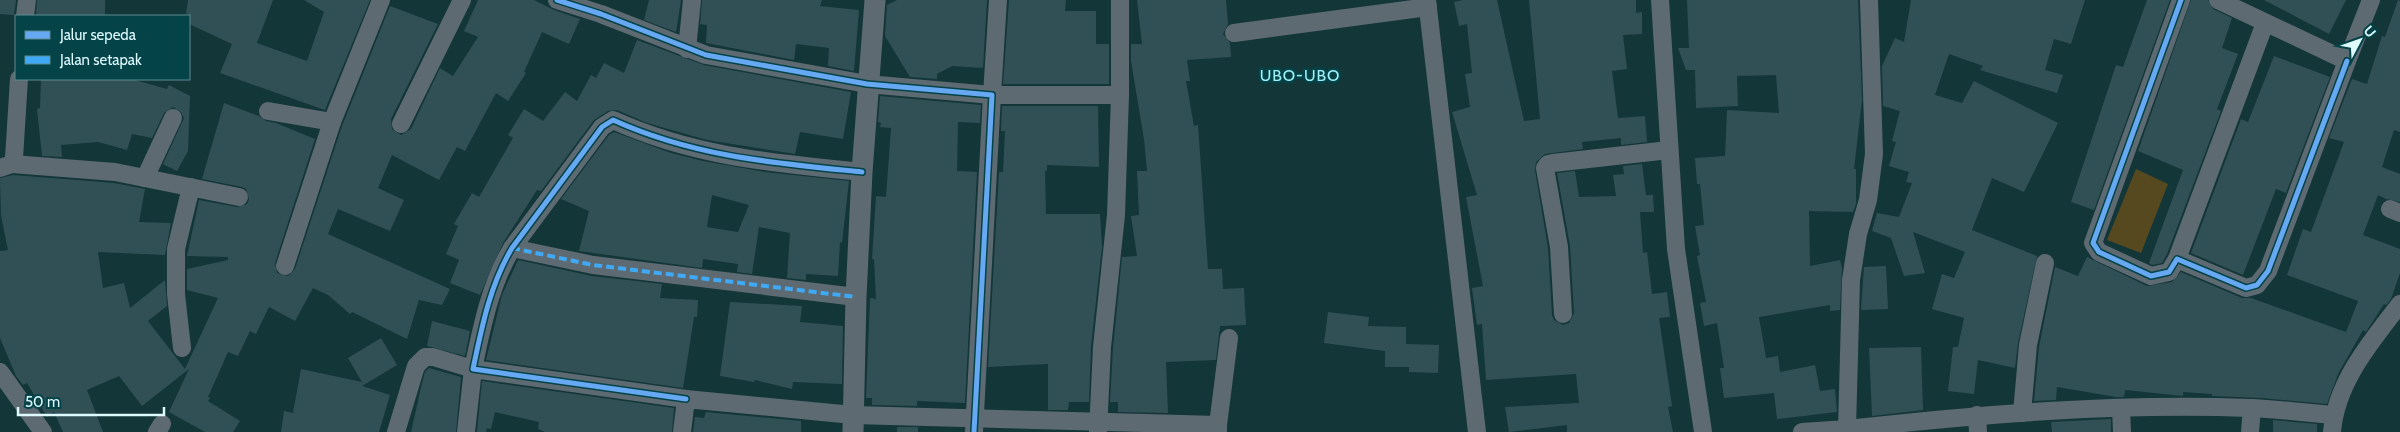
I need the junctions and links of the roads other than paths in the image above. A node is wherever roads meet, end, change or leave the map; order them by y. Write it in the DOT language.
graph roads {
  1 [pos="27,0"];
  2 [pos="381,0"];
  3 [pos="462,0"];
  4 [pos="557,0"];
  5 [pos="692,0"];
  6 [pos="875,0"];
  7 [pos="998,0"];
  8 [pos="1120,0"];
  9 [pos="1660,0"];
  10 [pos="1869,0"];
  11 [pos="2181,0"];
  12 [pos="2218,0"];
  13 [pos="2371,0"];
  14 [pos="1427,4"];
  15 [pos="25,15"];
  16 [pos="2266,23"];
  17 [pos="1234,33"];
  18 [pos="687,49"];
  19 [pos="2347,61"];
  20 [pos="19,80"];
  21 [pos="867,84"];
  22 [pos="992,95"];
  23 [pos="1120,95"];
  24 [pos="268,111"];
  25 [pos="173,118"];
  26 [pos="332,122"];
  27 [pos="401,124"];
  28 [pos="1669,150"];
  29 [pos="6,166"];
  30 [pos="862,172"];
  31 [pos="145,178"];
  32 [pos="191,187"];
  33 [pos="239,198"];
  34 [pos="512,248"];
  35 [pos="2177,259"];
  36 [pos="2045,263"];
  37 [pos="285,266"];
  38 [pos="856,296"];
  39 [pos="2400,304"];
  40 [pos="1563,314"];
  41 [pos="1229,338"];
  42 [pos="182,348"];
  43 [pos="473,369"];
  44 [pos="0,372"];
  45 [pos="686,399"];
  46 [pos="2121,408"];
  47 [pos="2252,408"];
  48 [pos="2022,413"];
  49 [pos="1978,423"];
  50 [pos="853,424"];
  51 [pos="2333,424"];
  52 [pos="974,425"];
  53 [pos="1098,427"];
  54 [pos="1218,429"];
  55 [pos="1847,429"];
  56 [pos="43,432"];
  57 [pos="396,432"];
  58 [pos="466,432"];
  59 [pos="682,432"];
  60 [pos="1477,432"];
  61 [pos="1703,432"];
  62 [pos="1802,432"];
  63 [pos="2122,432"];
  64 [pos="2250,432"];
  1 -- 15 [label="street"];
  2 -- 26 [label="street"];
  3 -- 27 [label="street"];
  4 -- 18 [label="street"];
  5 -- 18 [label="street"];
  6 -- 21 [label="street"];
  7 -- 22 [label="street"];
  8 -- 23 [label="street"];
  9 -- 28 [label="street"];
  10 -- 55 [label="street"];
  11 -- 35 [label="street"];
  12 -- 16 [label="street"];
  13 -- 19 [label="street"];
  14 -- 17 [label="street"];
  14 -- 60 [label="street"];
  16 -- 19 [label="street"];
  16 -- 35 [label="street"];
  18 -- 21 [label="street"];
  19 -- 35 [label="street"];
  20 -- 29 [label="street"];
  21 -- 22 [label="street"];
  21 -- 30 [label="street"];
  22 -- 23 [label="street"];
  22 -- 52 [label="street"];
  23 -- 53 [label="street"];
  24 -- 26 [label="street"];
  25 -- 31 [label="street"];
  26 -- 37 [label="street"];
  28 -- 40 [label="street"];
  28 -- 61 [label="street"];
  29 -- 31 [label="street"];
  30 -- 34 [label="street"];
  30 -- 38 [label="street"];
  31 -- 32 [label="street"];
  32 -- 33 [label="street"];
  32 -- 42 [label="street"];
  34 -- 38 [label="street"];
  34 -- 43 [label="street"];
  36 -- 48 [label="street"];
  38 -- 50 [label="street"];
  39 -- 51 [label="street"];
  41 -- 54 [label="street"];
  43 -- 45 [label="street"];
  43 -- 57 [label="street"];
  43 -- 58 [label="street"];
  44 -- 56 [label="street"];
  45 -- 50 [label="street"];
  45 -- 59 [label="street"];
  46 -- 47 [label="street"];
  46 -- 48 [label="street"];
  46 -- 63 [label="street"];
  47 -- 51 [label="street"];
  47 -- 64 [label="street"];
  48 -- 49 [label="street"];
  49 -- 55 [label="street"];
  50 -- 52 [label="street"];
  52 -- 53 [label="street"];
  53 -- 54 [label="street"];
  55 -- 62 [label="street"];
}
